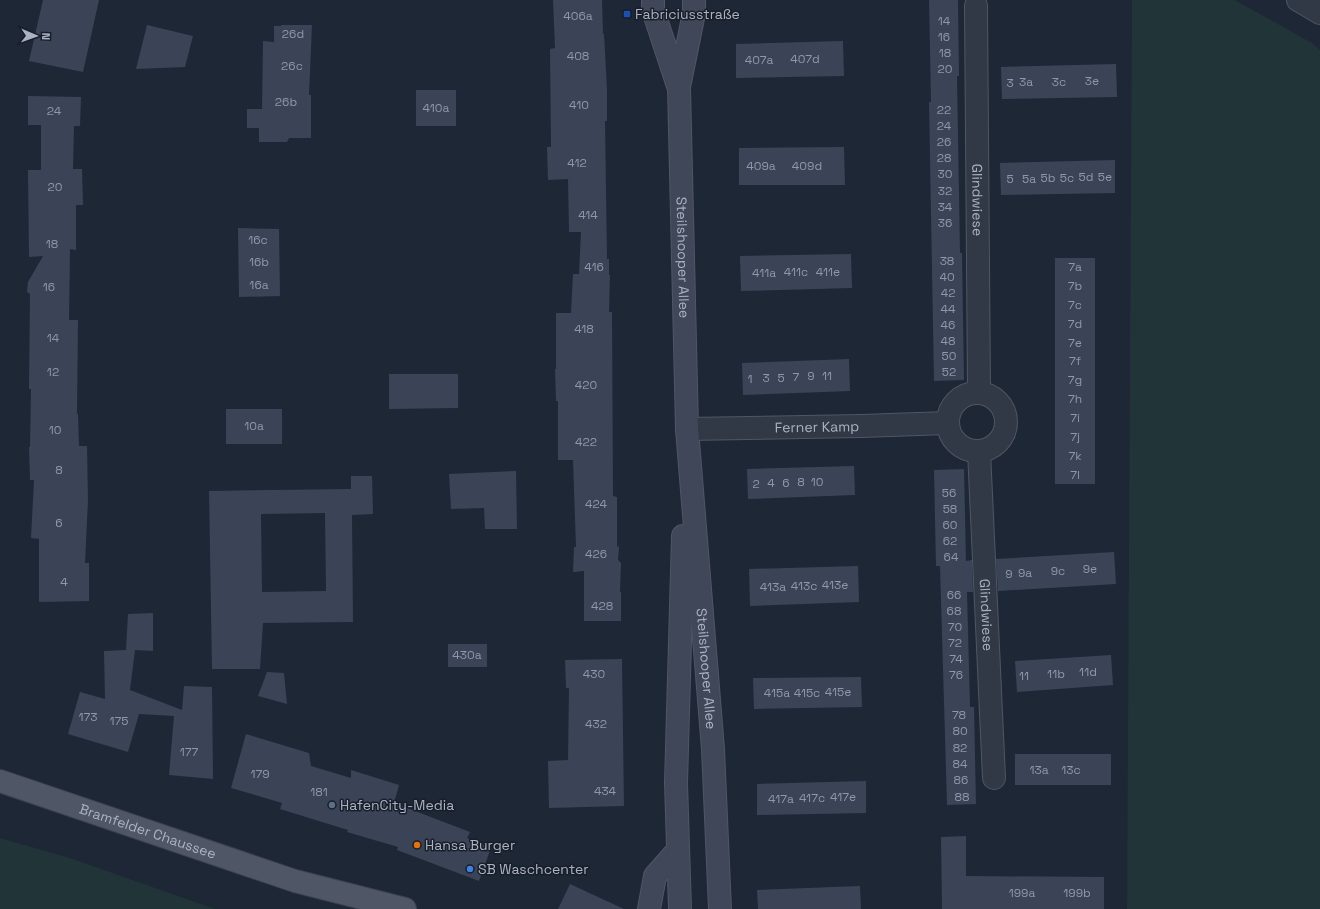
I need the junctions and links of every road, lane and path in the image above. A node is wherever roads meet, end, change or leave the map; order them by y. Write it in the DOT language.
graph roads {
  1 [pos="653,0"];
  2 [pos="694,0"];
  3 [pos="1298,0"];
  4 [pos="976,6"];
  5 [pos="1320,13"];
  6 [pos="679,87"];
  7 [pos="980,393"];
  8 [pos="948,423"];
  9 [pos="687,429"];
  10 [pos="979,451"];
  11 [pos="994,778"];
  12 [pos="0,781"];
  13 [pos="678,850"];
  14 [pos="295,881"];
  15 [pos="340,909"];
  16 [pos="404,909"];
  17 [pos="649,909"];
  18 [pos="680,909"];
  19 [pos="720,909"];
  1 -- 6 [label="main road, Steilshooper Allee"];
  2 -- 6 [label="main road, Steilshooper Allee"];
  3 -- 5 [label="street"];
  4 -- 7 [label="street, Glindwiese"];
  6 -- 9 [label="main road, Steilshooper Allee"];
  7 -- 8 [label="street"];
  7 -- 10 [label="street"];
  8 -- 9 [label="street, Ferner Kamp"];
  8 -- 10 [label="street"];
  9 -- 13 [label="main road, Steilshooper Allee"];
  9 -- 19 [label="main road, Steilshooper Allee"];
  10 -- 11 [label="street, Glindwiese"];
  12 -- 14 [label="main road, Bramfelder Chaussee"];
  13 -- 17 [label="main road"];
  13 -- 18 [label="main road, Steilshooper Allee"];
  14 -- 15 [label="main road, Bramfelder Chaussee"];
  14 -- 16 [label="main road, Bramfelder Chaussee"];
}
